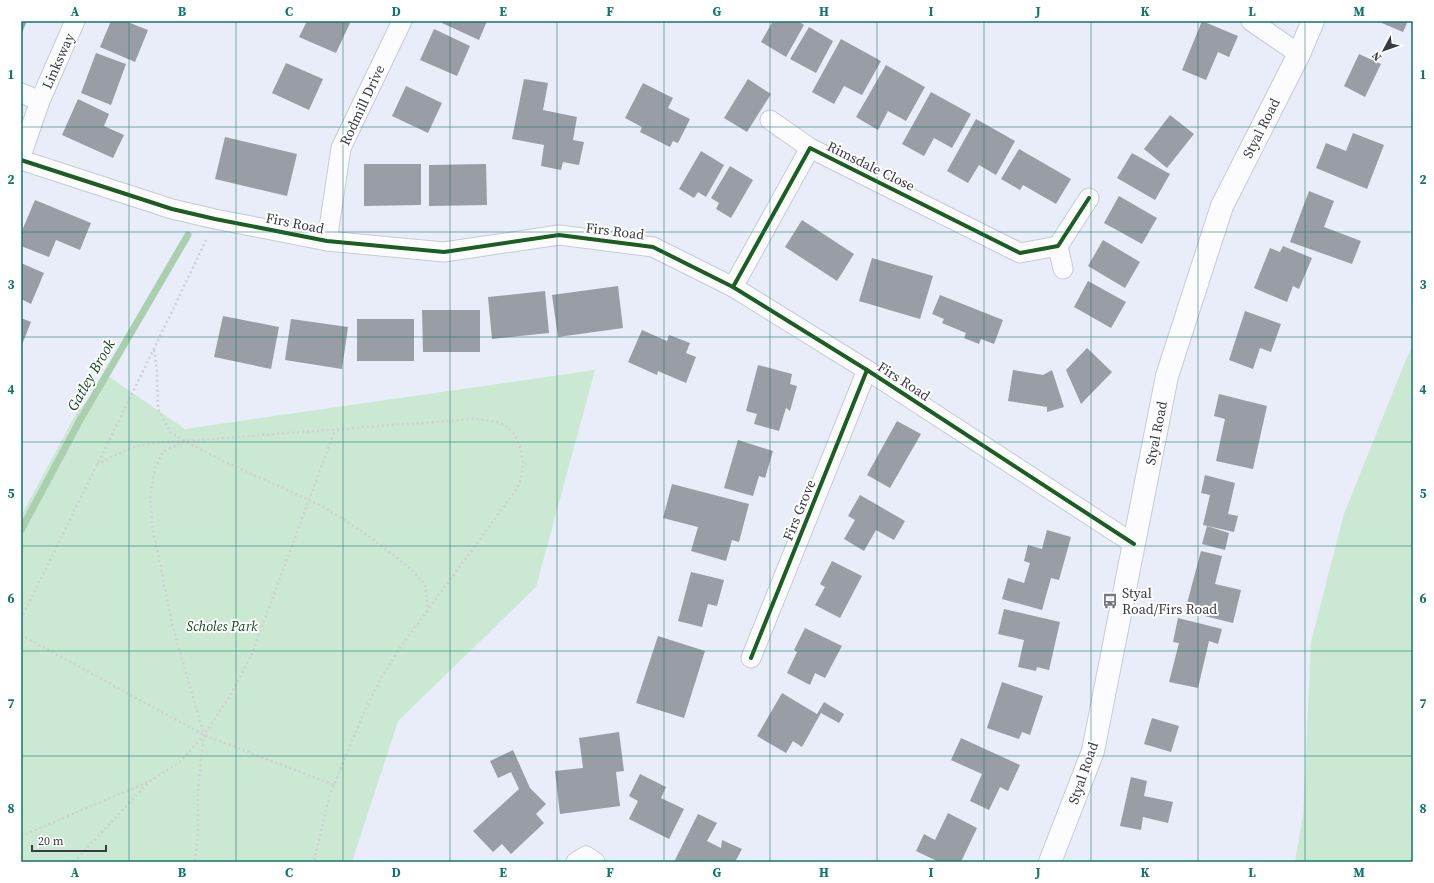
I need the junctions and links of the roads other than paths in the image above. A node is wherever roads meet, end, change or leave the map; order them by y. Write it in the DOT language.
graph roads {
  1 [pos="76,21"];
  2 [pos="402,21"];
  3 [pos="1251,21"];
  4 [pos="1314,21"];
  5 [pos="1299,54"];
  6 [pos="21,93"];
  7 [pos="40,101"];
  8 [pos="770,120"];
  9 [pos="810,148"];
  10 [pos="21,156"];
  11 [pos="21,160"];
  12 [pos="1088,198"];
  13 [pos="327,241"];
  14 [pos="1058,246"];
  15 [pos="1063,269"];
  16 [pos="733,287"];
  17 [pos="867,370"];
  18 [pos="1134,544"];
  19 [pos="751,658"];
  20 [pos="576,862"];
  21 [pos="596,862"];
  22 [pos="1050,862"];
  1 -- 7 [label="street, Linksway"];
  2 -- 13 [label="street, Rodmill Drive"];
  3 -- 5 [label="street"];
  4 -- 5 [label="main road, Styal Road"];
  5 -- 18 [label="main road, Styal Road"];
  6 -- 7 [label="street, Linksway"];
  7 -- 10 [label="street, Linksway"];
  8 -- 9 [label="street"];
  9 -- 14 [label="street, Rimsdale Close"];
  9 -- 16 [label="street, Rimsdale Close"];
  11 -- 13 [label="street, Firs Road"];
  12 -- 14 [label="street"];
  13 -- 16 [label="street, Firs Road"];
  14 -- 15 [label="street"];
  16 -- 17 [label="street, Firs Road"];
  17 -- 18 [label="street, Firs Road"];
  17 -- 19 [label="street, Firs Grove"];
  18 -- 22 [label="main road, Styal Road"];
  20 -- 21 [label="street"];
}
